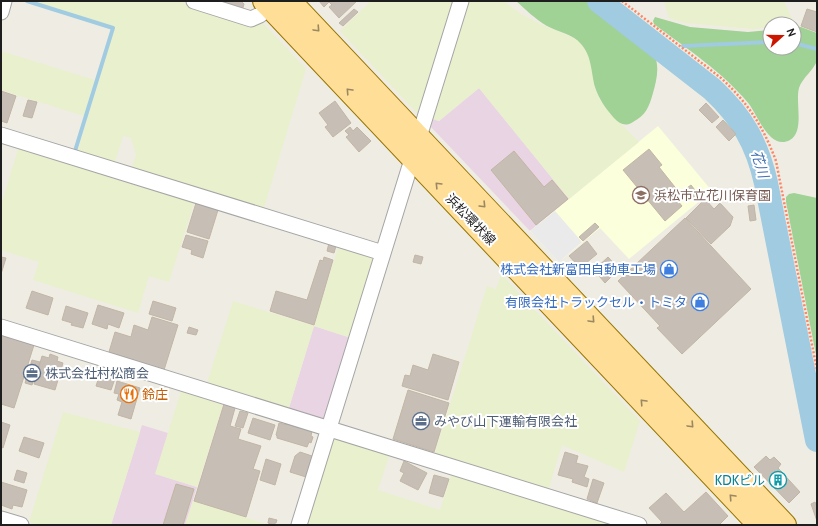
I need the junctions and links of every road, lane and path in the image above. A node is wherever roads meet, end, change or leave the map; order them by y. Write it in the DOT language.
graph roads {
  1 [pos="4,1"];
  2 [pos="194,1"];
  3 [pos="290,1"];
  4 [pos="461,1"];
  5 [pos="622,1"];
  6 [pos="267,4"];
  7 [pos="1,12"];
  8 [pos="1,135"];
  9 [pos="419,138"];
  10 [pos="413,158"];
  11 [pos="383,253"];
  12 [pos="1,327"];
  13 [pos="817,370"];
  14 [pos="329,429"];
  15 [pos="1,519"];
  16 [pos="21,525"];
  17 [pos="299,525"];
  18 [pos="639,525"];
  19 [pos="759,525"];
  20 [pos="785,525"];
  1 -- 7 [label="street"];
  2 -- 6 [label="street"];
  3 -- 9 [label="main road, 浜松環状線, one-way"];
  4 -- 9 [label="street"];
  5 -- 13 [label="path"];
  10 -- 6 [label="main road, 浜松環状線, one-way"];
  8 -- 11 [label="street"];
  9 -- 10 [label="street"];
  9 -- 20 [label="main road, 浜松環状線, one-way"];
  10 -- 11 [label="street"];
  19 -- 10 [label="main road, 浜松環状線, one-way"];
  11 -- 14 [label="street"];
  12 -- 14 [label="street"];
  14 -- 17 [label="street"];
  14 -- 18 [label="street"];
  15 -- 16 [label="street"];
}
